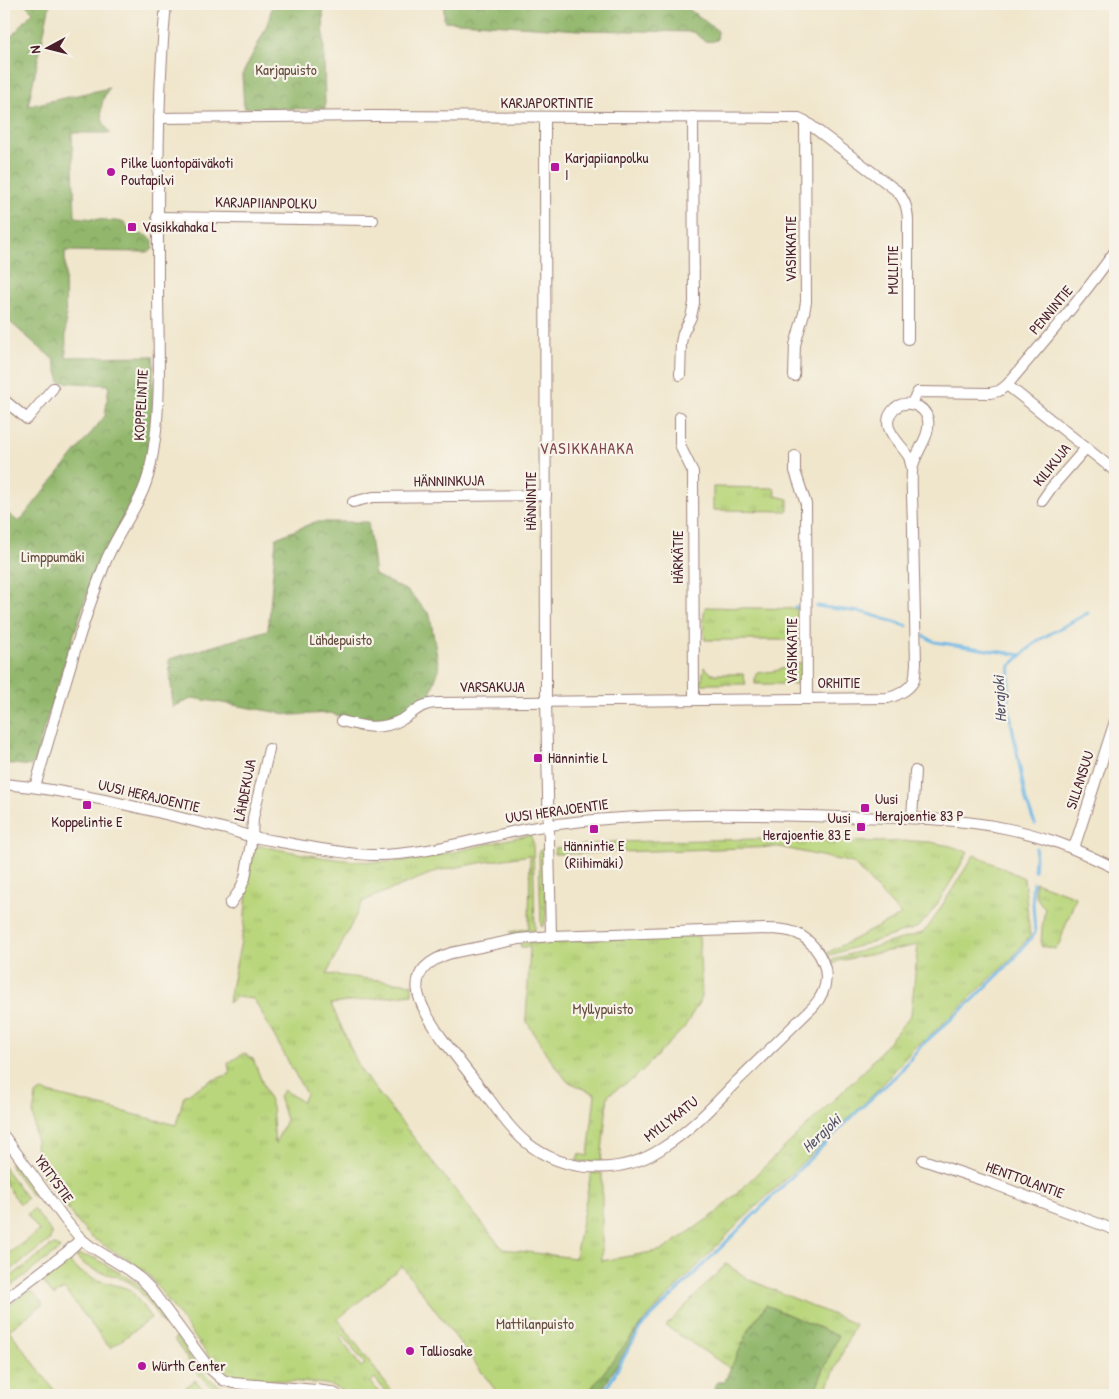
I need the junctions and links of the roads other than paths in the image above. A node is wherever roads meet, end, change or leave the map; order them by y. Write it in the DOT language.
graph roads {
  1 [pos="166,4"];
  2 [pos="159,118"];
  3 [pos="545,118"];
  4 [pos="694,118"];
  5 [pos="805,121"];
  6 [pos="158,217"];
  7 [pos="373,220"];
  8 [pos="1115,250"];
  9 [pos="908,338"];
  10 [pos="680,375"];
  11 [pos="794,376"];
  12 [pos="1006,385"];
  13 [pos="53,388"];
  14 [pos="4,400"];
  15 [pos="911,404"];
  16 [pos="680,417"];
  17 [pos="1086,448"];
  18 [pos="795,456"];
  19 [pos="912,468"];
  20 [pos="1115,471"];
  21 [pos="546,495"];
  22 [pos="1042,501"];
  23 [pos="353,502"];
  24 [pos="694,699"];
  25 [pos="807,699"];
  26 [pos="546,700"];
  27 [pos="342,721"];
  28 [pos="1115,721"];
  29 [pos="269,750"];
  30 [pos="915,771"];
  31 [pos="4,784"];
  32 [pos="35,787"];
  33 [pos="912,818"];
  34 [pos="548,825"];
  35 [pos="252,837"];
  36 [pos="1072,848"];
  37 [pos="1115,868"];
  38 [pos="230,904"];
  39 [pos="551,936"];
  40 [pos="4,1136"];
  41 [pos="923,1160"];
  42 [pos="1115,1230"];
  43 [pos="82,1239"];
  44 [pos="4,1300"];
  45 [pos="336,1395"];
  1 -- 2 [label="street, KOPPELINTIE"];
  2 -- 3 [label="street, KARJAPORTINTIE"];
  2 -- 6 [label="street, KOPPELINTIE"];
  3 -- 4 [label="street, KARJAPORTINTIE"];
  3 -- 21 [label="street, HÄNNINTIE"];
  4 -- 5 [label="street, KARJAPORTINTIE"];
  4 -- 10 [label="street"];
  5 -- 9 [label="street, MULLITIE"];
  5 -- 11 [label="street, VASIKKATIE"];
  6 -- 7 [label="street, KARJAPIIANPOLKU"];
  6 -- 32 [label="street, KOPPELINTIE"];
  8 -- 12 [label="street, PENNINTIE"];
  12 -- 15 [label="street"];
  12 -- 17 [label="street"];
  13 -- 14 [label="street"];
  15 -- 19 [label="street, ORHITIE"];
  15 -- 19 [label="street, ORHITIE"];
  16 -- 24 [label="street, HÄRKÄTIE"];
  17 -- 20 [label="street"];
  17 -- 22 [label="street, KILIKUJA"];
  18 -- 25 [label="street, VASIKKATIE"];
  19 -- 25 [label="street, ORHITIE"];
  21 -- 23 [label="street, HÄNNINKUJA"];
  21 -- 26 [label="street, HÄNNINTIE"];
  24 -- 25 [label="street, ORHITIE"];
  24 -- 26 [label="street, ORHITIE"];
  26 -- 27 [label="street, VARSAKUJA"];
  26 -- 34 [label="street, HÄNNINTIE"];
  28 -- 36 [label="street, SILLANSUU"];
  29 -- 35 [label="street, LÄHDEKUJA"];
  30 -- 33 [label="street"];
  31 -- 32 [label="street, UUSI HERAJOENTIE"];
  32 -- 35 [label="street, UUSI HERAJOENTIE"];
  33 -- 34 [label="street, UUSI HERAJOENTIE"];
  33 -- 36 [label="street, UUSI HERAJOENTIE"];
  34 -- 35 [label="street, UUSI HERAJOENTIE"];
  34 -- 39 [label="street"];
  35 -- 38 [label="street, LÄHDEKUJA"];
  36 -- 37 [label="street, UUSI HERAJOENTIE"];
  39 -- 39 [label="street, MYLLYKATU"];
  40 -- 43 [label="street, YRITYSTIE"];
  41 -- 42 [label="street, HENTTOLANTIE"];
  43 -- 44 [label="street"];
  43 -- 45 [label="street, YRITYSTIE"];
}
